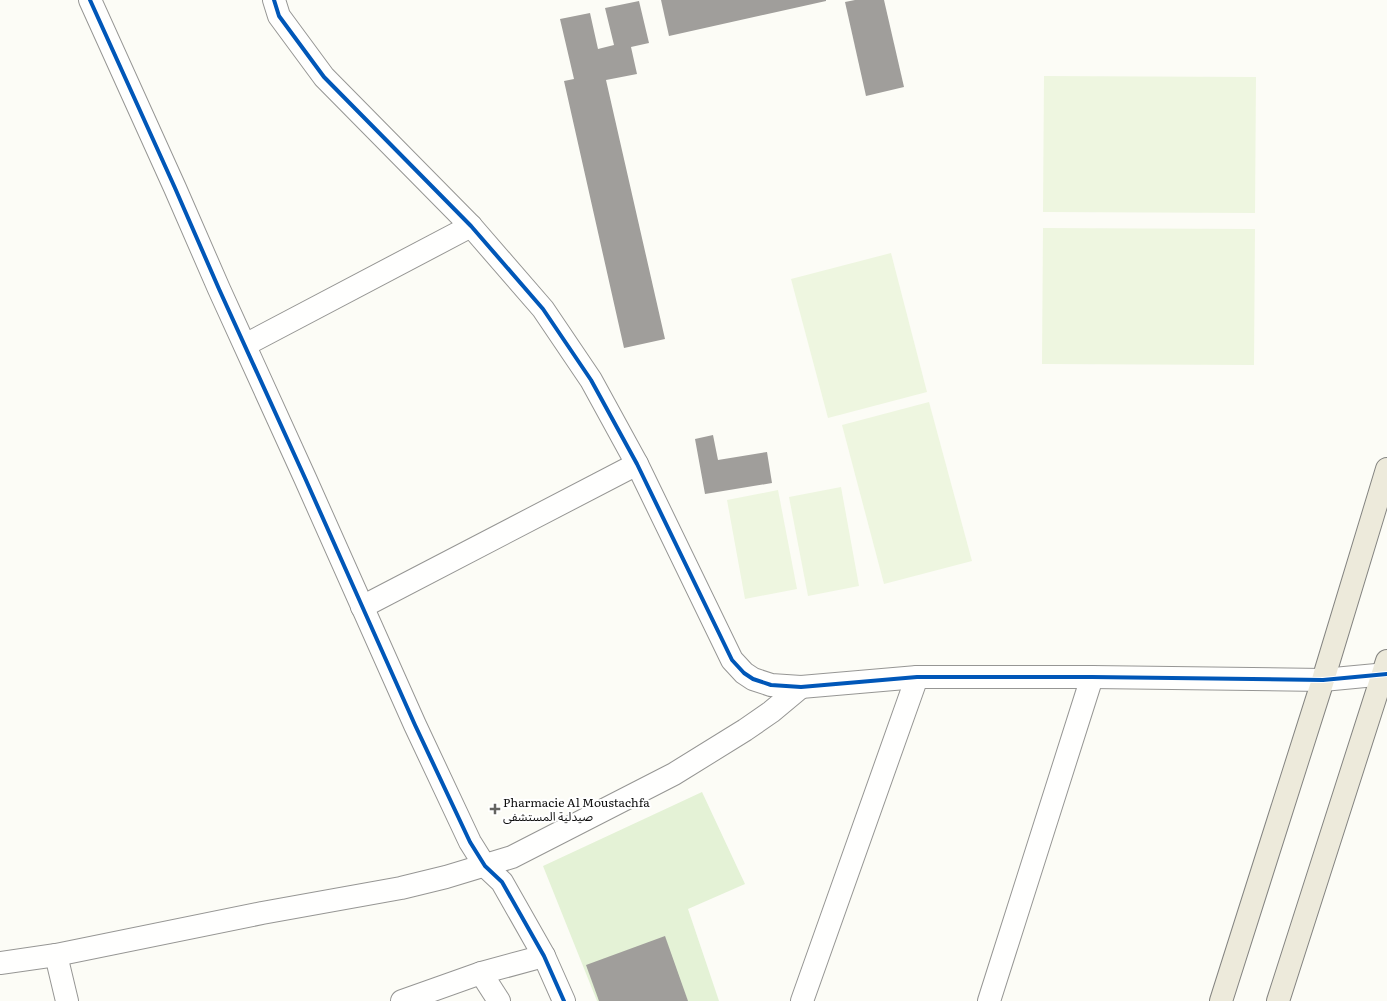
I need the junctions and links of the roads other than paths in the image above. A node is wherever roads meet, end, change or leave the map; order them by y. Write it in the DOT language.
graph roads {
  1 [pos="90,0"];
  2 [pos="274,0"];
  3 [pos="471,226"];
  4 [pos="245,345"];
  5 [pos="637,464"];
  6 [pos="1387,469"];
  7 [pos="362,606"];
  8 [pos="1386,670"];
  9 [pos="917,677"];
  10 [pos="1092,677"];
  11 [pos="1323,680"];
  12 [pos="801,687"];
  13 [pos="485,866"];
  14 [pos="56,954"];
  15 [pos="544,956"];
  16 [pos="0,963"];
  17 [pos="481,973"];
  18 [pos="67,1001"];
  19 [pos="402,1001"];
  20 [pos="499,1001"];
  21 [pos="564,1001"];
  22 [pos="802,1001"];
  23 [pos="989,1001"];
  24 [pos="1221,1001"];
  25 [pos="1278,1001"];
  1 -- 4 [label="street"];
  2 -- 3 [label="street"];
  3 -- 4 [label="street"];
  3 -- 5 [label="street"];
  4 -- 7 [label="street"];
  5 -- 7 [label="street"];
  5 -- 12 [label="street"];
  6 -- 11 [label="main road"];
  7 -- 13 [label="street"];
  8 -- 11 [label="street"];
  8 -- 25 [label="main road"];
  9 -- 10 [label="street"];
  9 -- 12 [label="street"];
  9 -- 22 [label="street"];
  10 -- 11 [label="street"];
  10 -- 23 [label="street"];
  11 -- 24 [label="main road"];
  12 -- 13 [label="street"];
  13 -- 14 [label="street"];
  13 -- 15 [label="street"];
  14 -- 16 [label="street"];
  14 -- 18 [label="street"];
  15 -- 17 [label="street"];
  15 -- 21 [label="street"];
  17 -- 19 [label="street"];
  17 -- 20 [label="street"];
}
